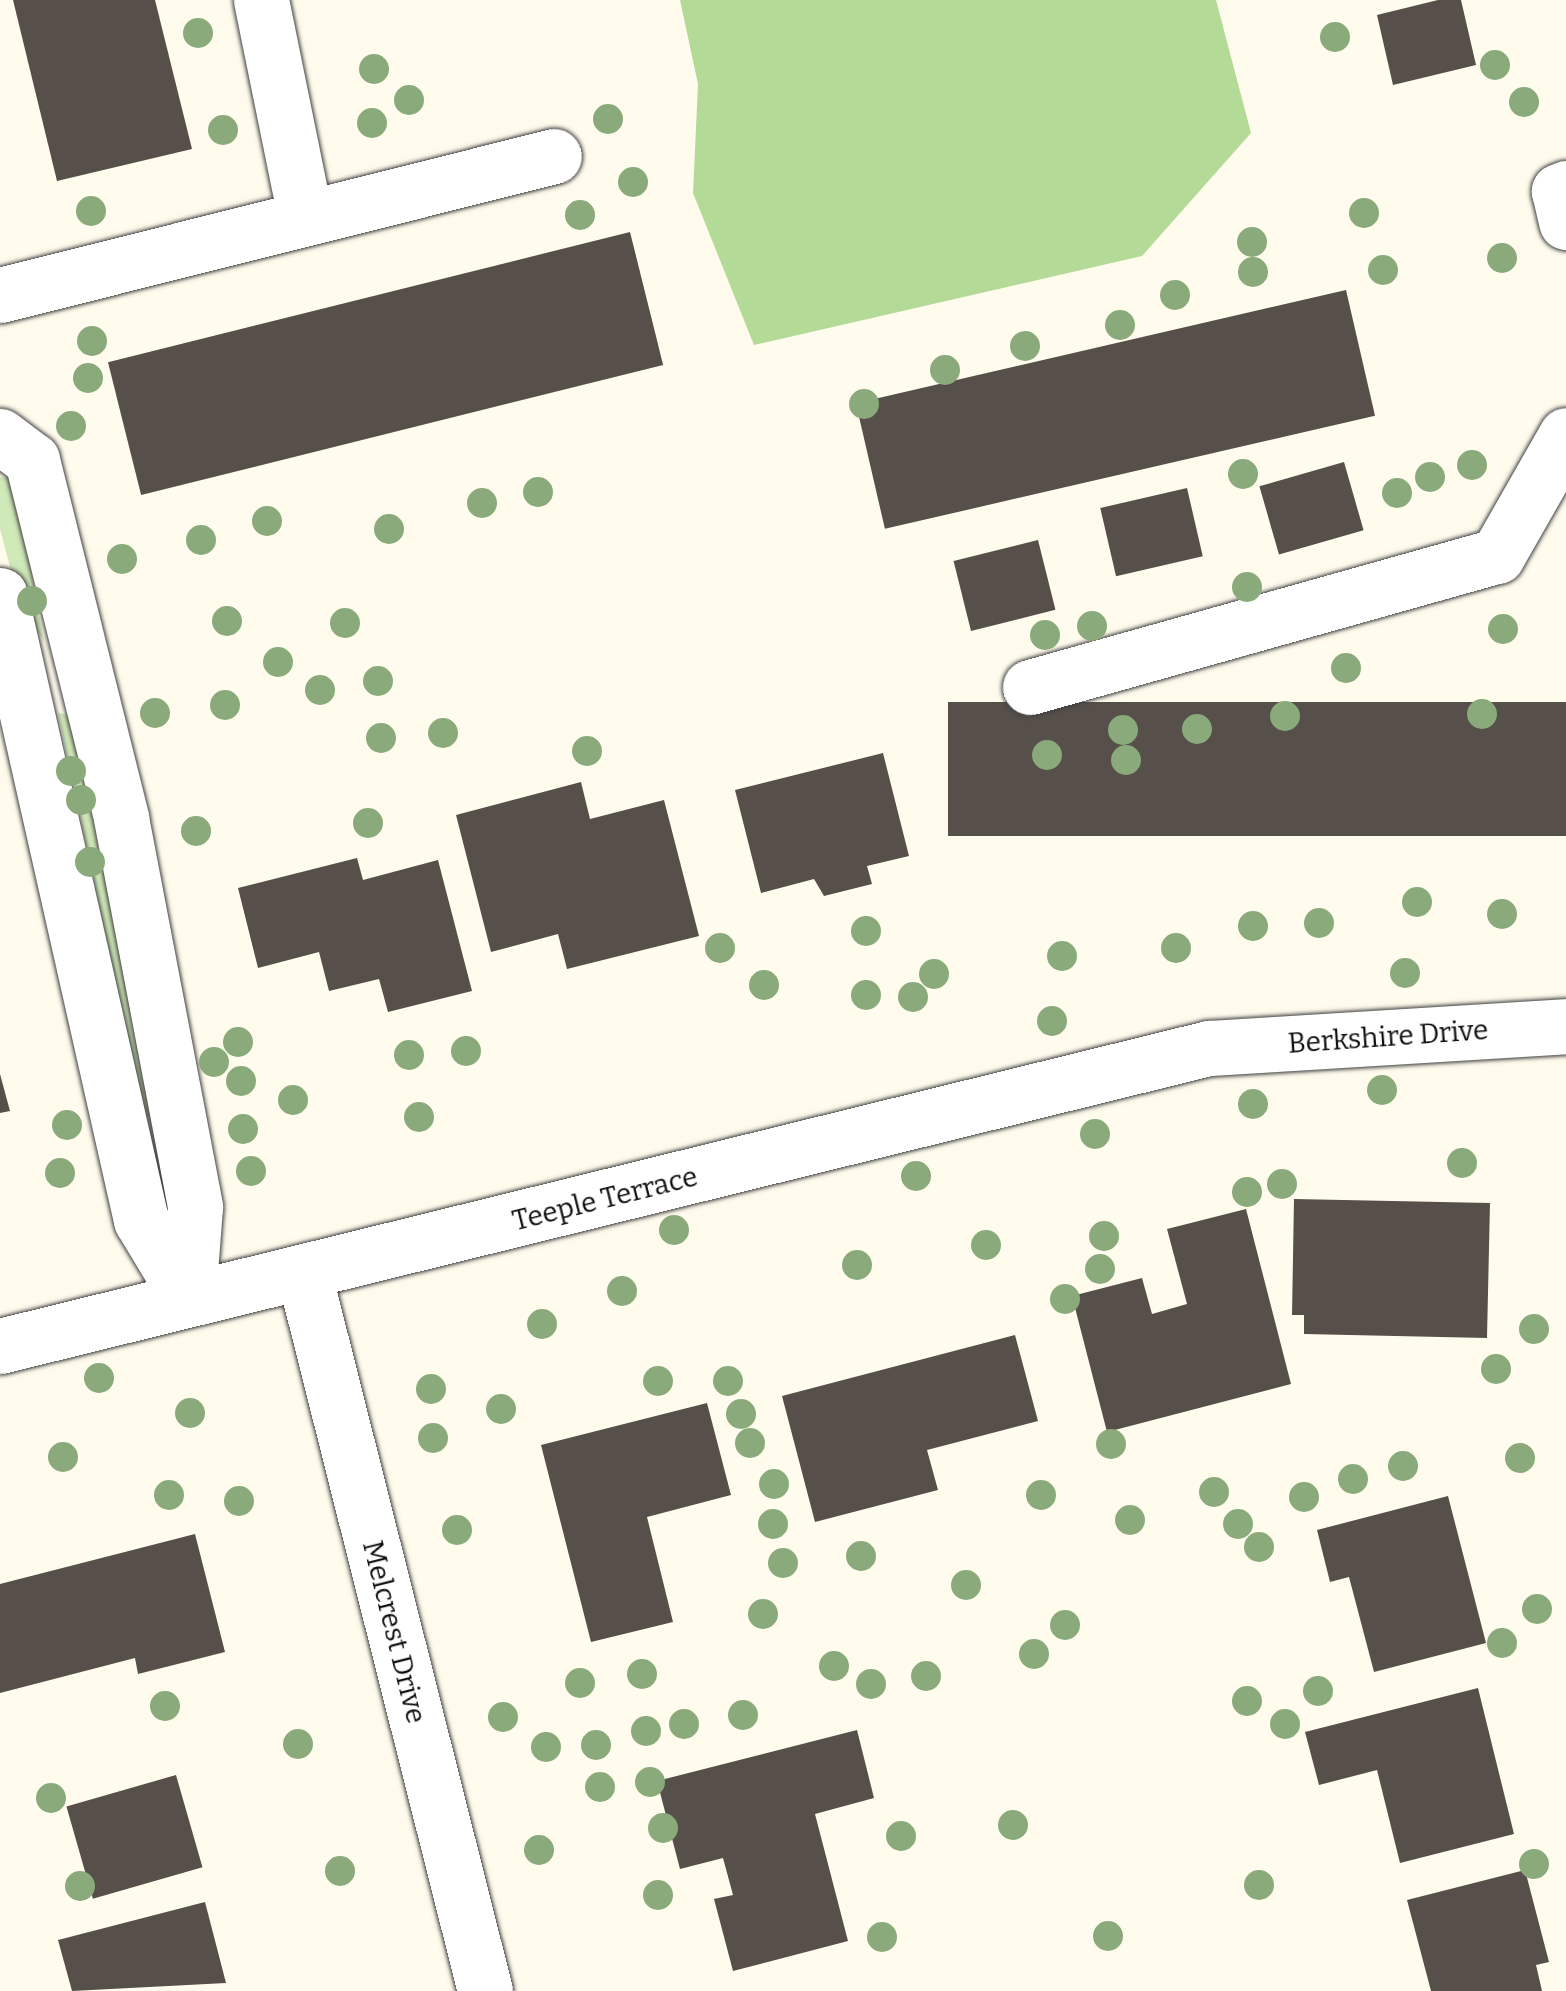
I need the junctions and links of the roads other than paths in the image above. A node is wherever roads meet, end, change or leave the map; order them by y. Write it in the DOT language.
graph roads {
  1 [pos="260,0"];
  2 [pos="554,156"];
  3 [pos="1566,188"];
  4 [pos="305,216"];
  5 [pos="1566,222"];
  6 [pos="0,295"];
  7 [pos="1566,435"];
  8 [pos="0,436"];
  9 [pos="0,594"];
  10 [pos="87,671"];
  11 [pos="1030,687"];
  12 [pos="25,688"];
  13 [pos="1566,1026"];
  14 [pos="1209,1048"];
  15 [pos="304,1274"];
  16 [pos="188,1298"];
  17 [pos="0,1346"];
  18 [pos="485,1991"];
  1 -- 4 [label="street"];
  2 -- 4 [label="street"];
  3 -- 5 [label="street"];
  4 -- 6 [label="street"];
  7 -- 11 [label="street"];
  8 -- 10 [label="street"];
  9 -- 12 [label="street"];
  10 -- 12 [label="street"];
  10 -- 16 [label="street"];
  12 -- 16 [label="street"];
  13 -- 14 [label="street, Berkshire Drive"];
  14 -- 15 [label="street, Teeple Terrace"];
  15 -- 16 [label="street, Teeple Terrace"];
  15 -- 18 [label="street, Melcrest Drive"];
  16 -- 17 [label="street, Teeple Terrace"];
}
